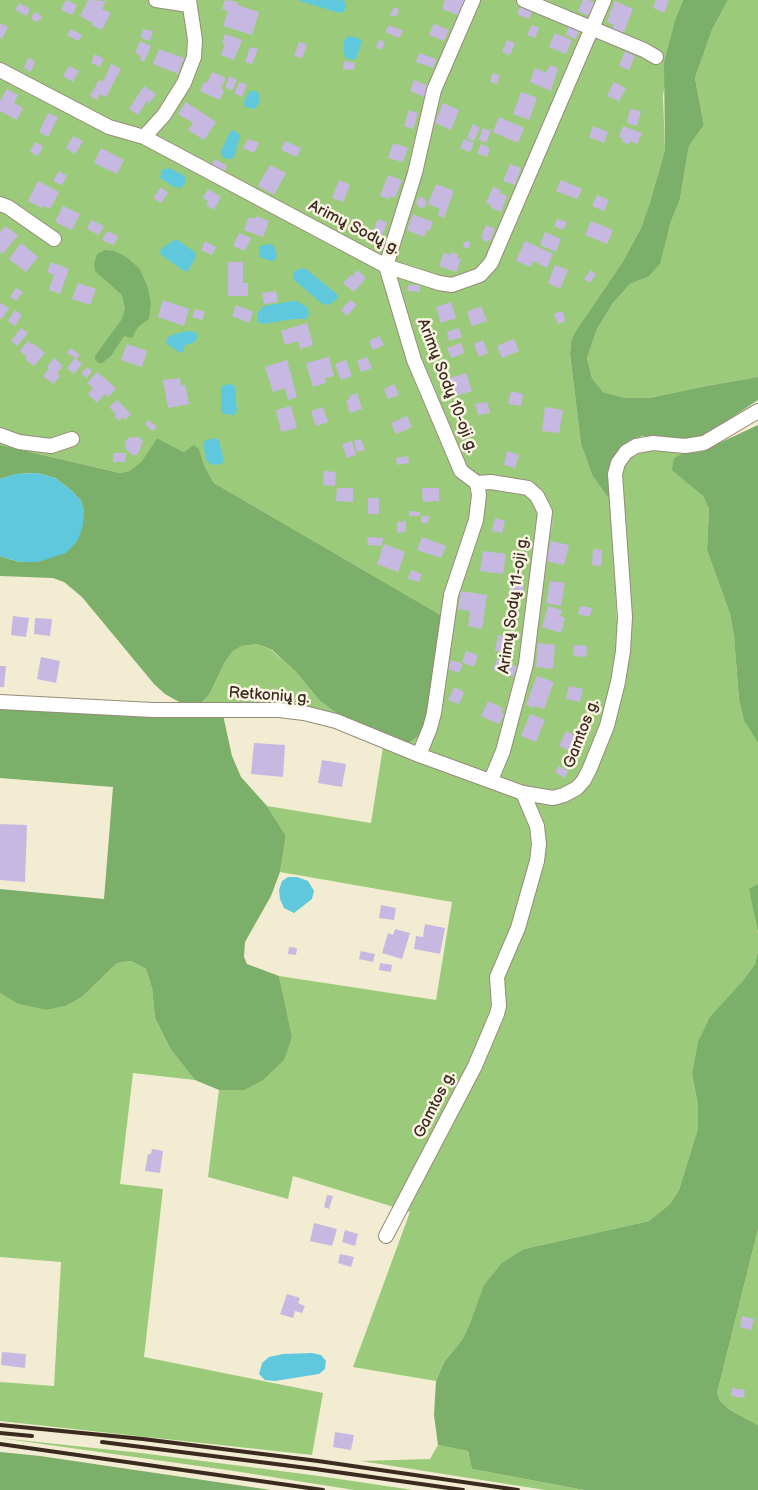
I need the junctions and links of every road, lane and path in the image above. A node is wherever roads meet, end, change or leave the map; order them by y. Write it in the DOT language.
graph roads {
  1 [pos="156,0"];
  2 [pos="473,0"];
  3 [pos="524,0"];
  4 [pos="604,0"];
  5 [pos="189,3"];
  6 [pos="592,28"];
  7 [pos="656,56"];
  8 [pos="0,70"];
  9 [pos="144,137"];
  10 [pos="0,204"];
  11 [pos="54,239"];
  12 [pos="386,266"];
  13 [pos="758,411"];
  14 [pos="0,435"];
  15 [pos="72,439"];
  16 [pos="477,483"];
  17 [pos="0,702"];
  18 [pos="419,755"];
  19 [pos="491,780"];
  20 [pos="523,793"];
  21 [pos="386,1236"];
  1 -- 5 [label="street"];
  2 -- 12 [label="street"];
  3 -- 6 [label="street"];
  4 -- 6 [label="street, Arimų Sodų g."];
  5 -- 9 [label="street"];
  6 -- 7 [label="street"];
  6 -- 12 [label="street, Arimų Sodų g."];
  8 -- 9 [label="street, Arimų Sodų g."];
  9 -- 12 [label="street, Arimų Sodų g."];
  10 -- 11 [label="street"];
  12 -- 16 [label="street, Arimų Sodų 10-oji g."];
  13 -- 20 [label="street, Gamtos g."];
  14 -- 15 [label="street"];
  16 -- 18 [label="street"];
  16 -- 19 [label="street, Arimų Sodų 11-oji g."];
  17 -- 18 [label="street, Retkonių g."];
  18 -- 19 [label="street, Retkonių g."];
  19 -- 20 [label="street, Retkonių g."];
  20 -- 21 [label="street, Gamtos g."];
}
